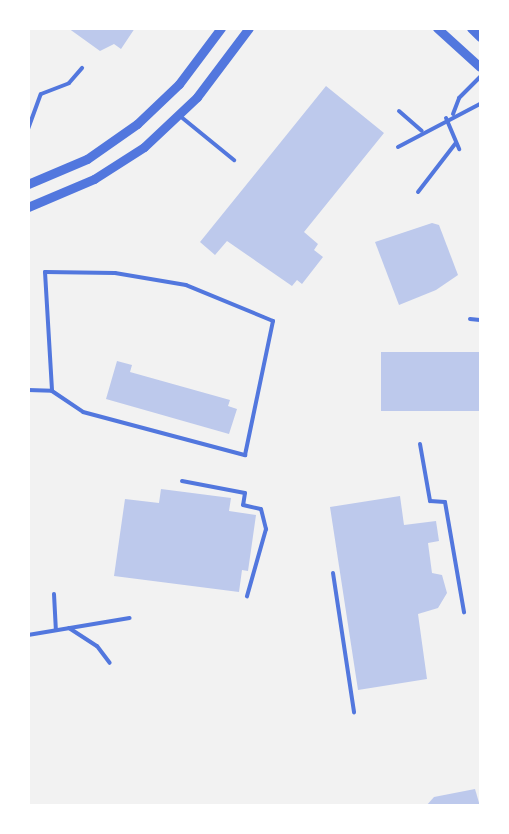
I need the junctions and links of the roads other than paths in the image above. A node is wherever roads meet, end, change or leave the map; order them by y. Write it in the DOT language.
graph roads {
  1 [pos="221,28"];
  2 [pos="249,28"];
  3 [pos="437,28"];
  4 [pos="471,28"];
  5 [pos="480,37"];
  6 [pos="480,67"];
  7 [pos="82,68"];
  8 [pos="480,77"];
  9 [pos="480,104"];
  10 [pos="399,111"];
  11 [pos="453,115"];
  12 [pos="30,116"];
  13 [pos="179,116"];
  14 [pos="446,118"];
  15 [pos="28,129"];
  16 [pos="422,131"];
  17 [pos="456,144"];
  18 [pos="398,147"];
  19 [pos="459,148"];
  20 [pos="234,160"];
  21 [pos="28,184"];
  22 [pos="418,192"];
  23 [pos="28,207"];
  24 [pos="470,319"];
  25 [pos="480,320"];
  26 [pos="28,390"];
  27 [pos="52,391"];
  28 [pos="420,444"];
  29 [pos="182,481"];
  30 [pos="333,573"];
  31 [pos="54,594"];
  32 [pos="247,596"];
  33 [pos="464,612"];
  34 [pos="130,618"];
  35 [pos="69,628"];
  36 [pos="56,630"];
  37 [pos="28,635"];
  38 [pos="110,663"];
  39 [pos="354,712"];
  1 -- 21 [label="street"];
  2 -- 13 [label="street"];
  3 -- 6 [label="street"];
  4 -- 5 [label="street"];
  7 -- 12 [label="lane"];
  8 -- 11 [label="lane"];
  9 -- 11 [label="lane"];
  10 -- 16 [label="lane"];
  11 -- 14 [label="lane"];
  12 -- 15 [label="lane"];
  13 -- 20 [label="lane"];
  13 -- 23 [label="street"];
  14 -- 16 [label="lane"];
  14 -- 17 [label="lane"];
  16 -- 18 [label="lane"];
  17 -- 19 [label="lane"];
  17 -- 22 [label="lane"];
  24 -- 25 [label="lane"];
  26 -- 27 [label="lane"];
  27 -- 27 [label="lane"];
  28 -- 33 [label="lane"];
  29 -- 32 [label="lane"];
  30 -- 39 [label="lane"];
  31 -- 36 [label="lane"];
  34 -- 35 [label="lane"];
  35 -- 36 [label="lane"];
  35 -- 38 [label="lane"];
  36 -- 37 [label="lane"];
}
